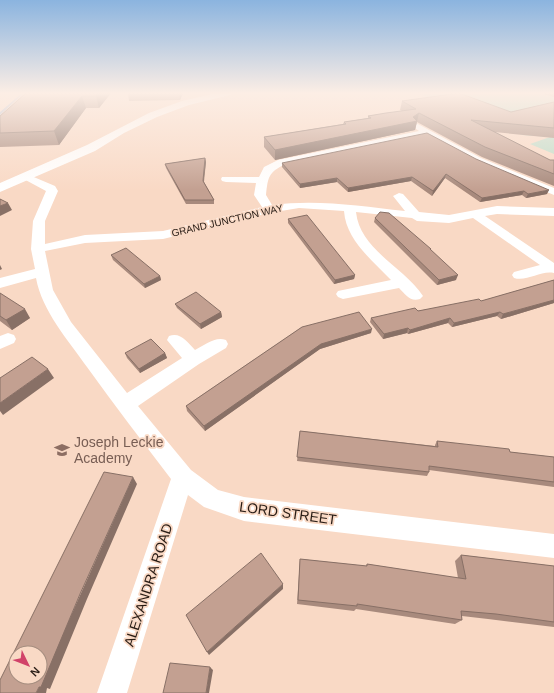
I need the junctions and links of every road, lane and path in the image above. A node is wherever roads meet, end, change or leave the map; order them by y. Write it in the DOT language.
graph roads {
  1 [pos="132,125"];
  2 [pos="416,126"];
  3 [pos="427,132"];
  4 [pos="25,177"];
  5 [pos="226,179"];
  6 [pos="262,180"];
  7 [pos="2,185"];
  8 [pos="554,192"];
  9 [pos="399,196"];
  10 [pos="269,209"];
  11 [pos="350,209"];
  12 [pos="554,212"];
  13 [pos="476,215"];
  14 [pos="417,217"];
  15 [pos="38,249"];
  16 [pos="552,268"];
  17 [pos="42,272"];
  18 [pos="520,275"];
  19 [pos="0,283"];
  20 [pos="402,283"];
  21 [pos="343,294"];
  22 [pos="414,296"];
  23 [pos="176,340"];
  24 [pos="220,344"];
  25 [pos="193,359"];
  26 [pos="125,405"];
  27 [pos="184,476"];
  28 [pos="554,546"];
  29 [pos="112,693"];
  1 -- 4 [label="street"];
  2 -- 3 [label="street"];
  3 -- 6 [label="street"];
  3 -- 8 [label="street"];
  4 -- 7 [label="street"];
  4 -- 15 [label="street, LORD STREET"];
  5 -- 6 [label="street"];
  6 -- 10 [label="street"];
  9 -- 14 [label="street"];
  10 -- 11 [label="street, GRAND JUNCTION WAY"];
  10 -- 15 [label="street, GRAND JUNCTION WAY"];
  11 -- 14 [label="street, GRAND JUNCTION WAY"];
  11 -- 20 [label="street"];
  12 -- 13 [label="street, GRAND JUNCTION WAY"];
  13 -- 14 [label="street, GRAND JUNCTION WAY"];
  13 -- 16 [label="street"];
  15 -- 17 [label="street, LORD STREET"];
  16 -- 18 [label="street"];
  17 -- 19 [label="street"];
  17 -- 26 [label="street, LORD STREET"];
  20 -- 21 [label="street"];
  20 -- 22 [label="street"];
  23 -- 25 [label="street"];
  24 -- 25 [label="street"];
  25 -- 26 [label="street"];
  26 -- 27 [label="street, LORD STREET"];
  27 -- 28 [label="street, LORD STREET"];
  27 -- 29 [label="street, ALEXANDRA ROAD"];
}
